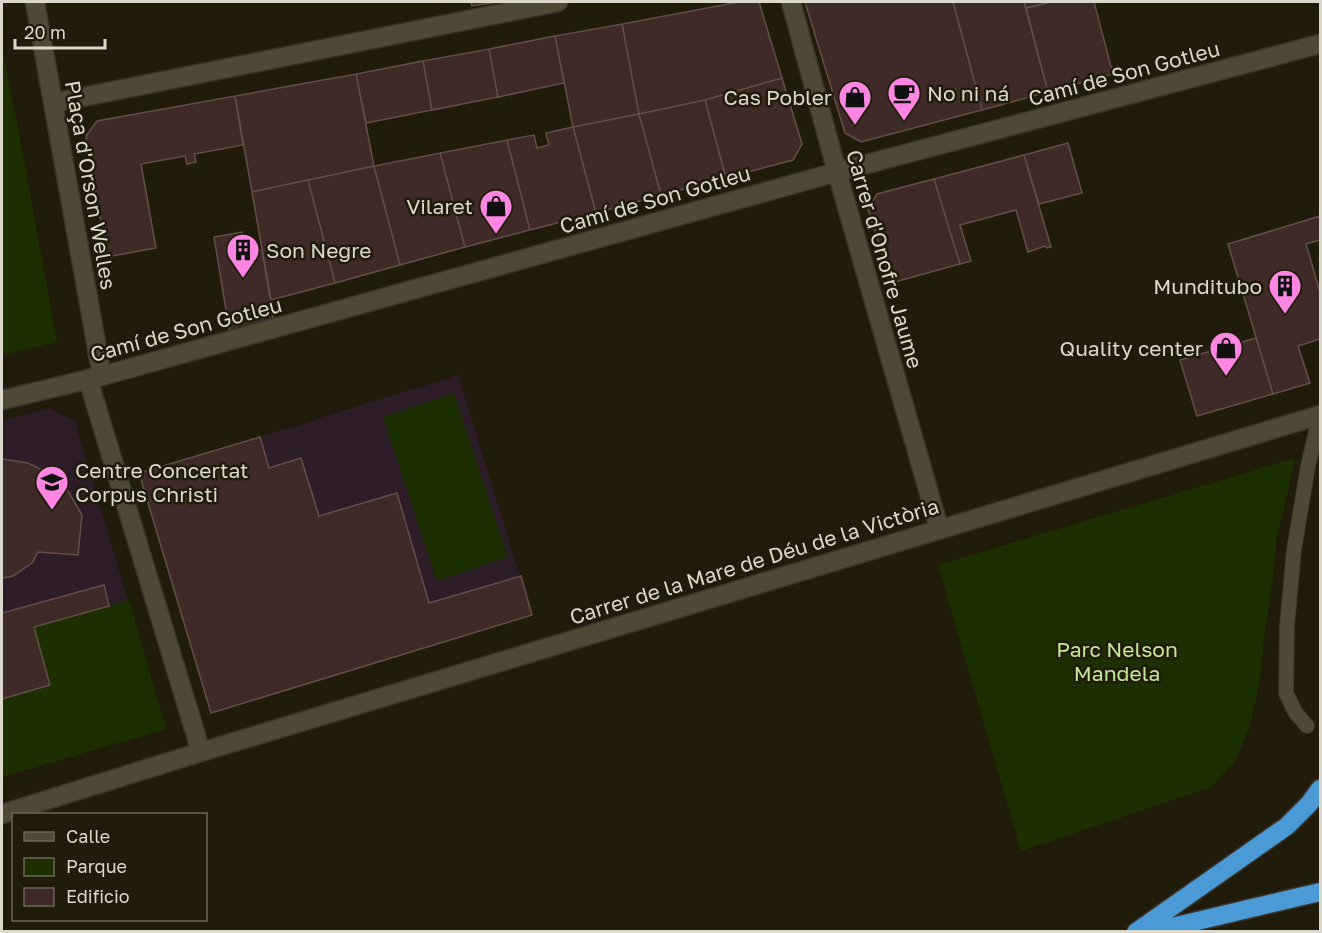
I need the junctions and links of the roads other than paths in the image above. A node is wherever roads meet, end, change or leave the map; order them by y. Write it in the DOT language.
graph roads {
  1 [pos="35,2"];
  2 [pos="558,2"];
  3 [pos="791,2"];
  4 [pos="1320,44"];
  5 [pos="53,103"];
  6 [pos="837,172"];
  7 [pos="95,378"];
  8 [pos="2,399"];
  9 [pos="1320,415"];
  10 [pos="939,528"];
  11 [pos="1307,726"];
  12 [pos="201,752"];
  13 [pos="1320,789"];
  14 [pos="2,814"];
  15 [pos="1320,892"];
  16 [pos="1136,932"];
  17 [pos="1151,932"];
  1 -- 5 [label="street, Plaça d'Orson Welles"];
  2 -- 5 [label="street"];
  3 -- 6 [label="street, Carrer d'Onofre Jaume"];
  4 -- 6 [label="street, Camí de Son Gotleu"];
  5 -- 7 [label="street, Plaça d'Orson Welles"];
  6 -- 7 [label="street, Camí de Son Gotleu"];
  6 -- 10 [label="street, Carrer d'Onofre Jaume"];
  7 -- 8 [label="street, Camí de Son Gotleu"];
  7 -- 12 [label="street, Plaça d'Orson Welles"];
  9 -- 10 [label="street, Carrer de la Mare de Déu de la Victòria"];
  9 -- 11 [label="lane"];
  10 -- 12 [label="street, Carrer de la Mare de Déu de la Victòria"];
  12 -- 14 [label="street, Carrer de la Mare de Déu de la Victòria"];
  13 -- 16 [label="highway"];
  15 -- 17 [label="highway"];
}
